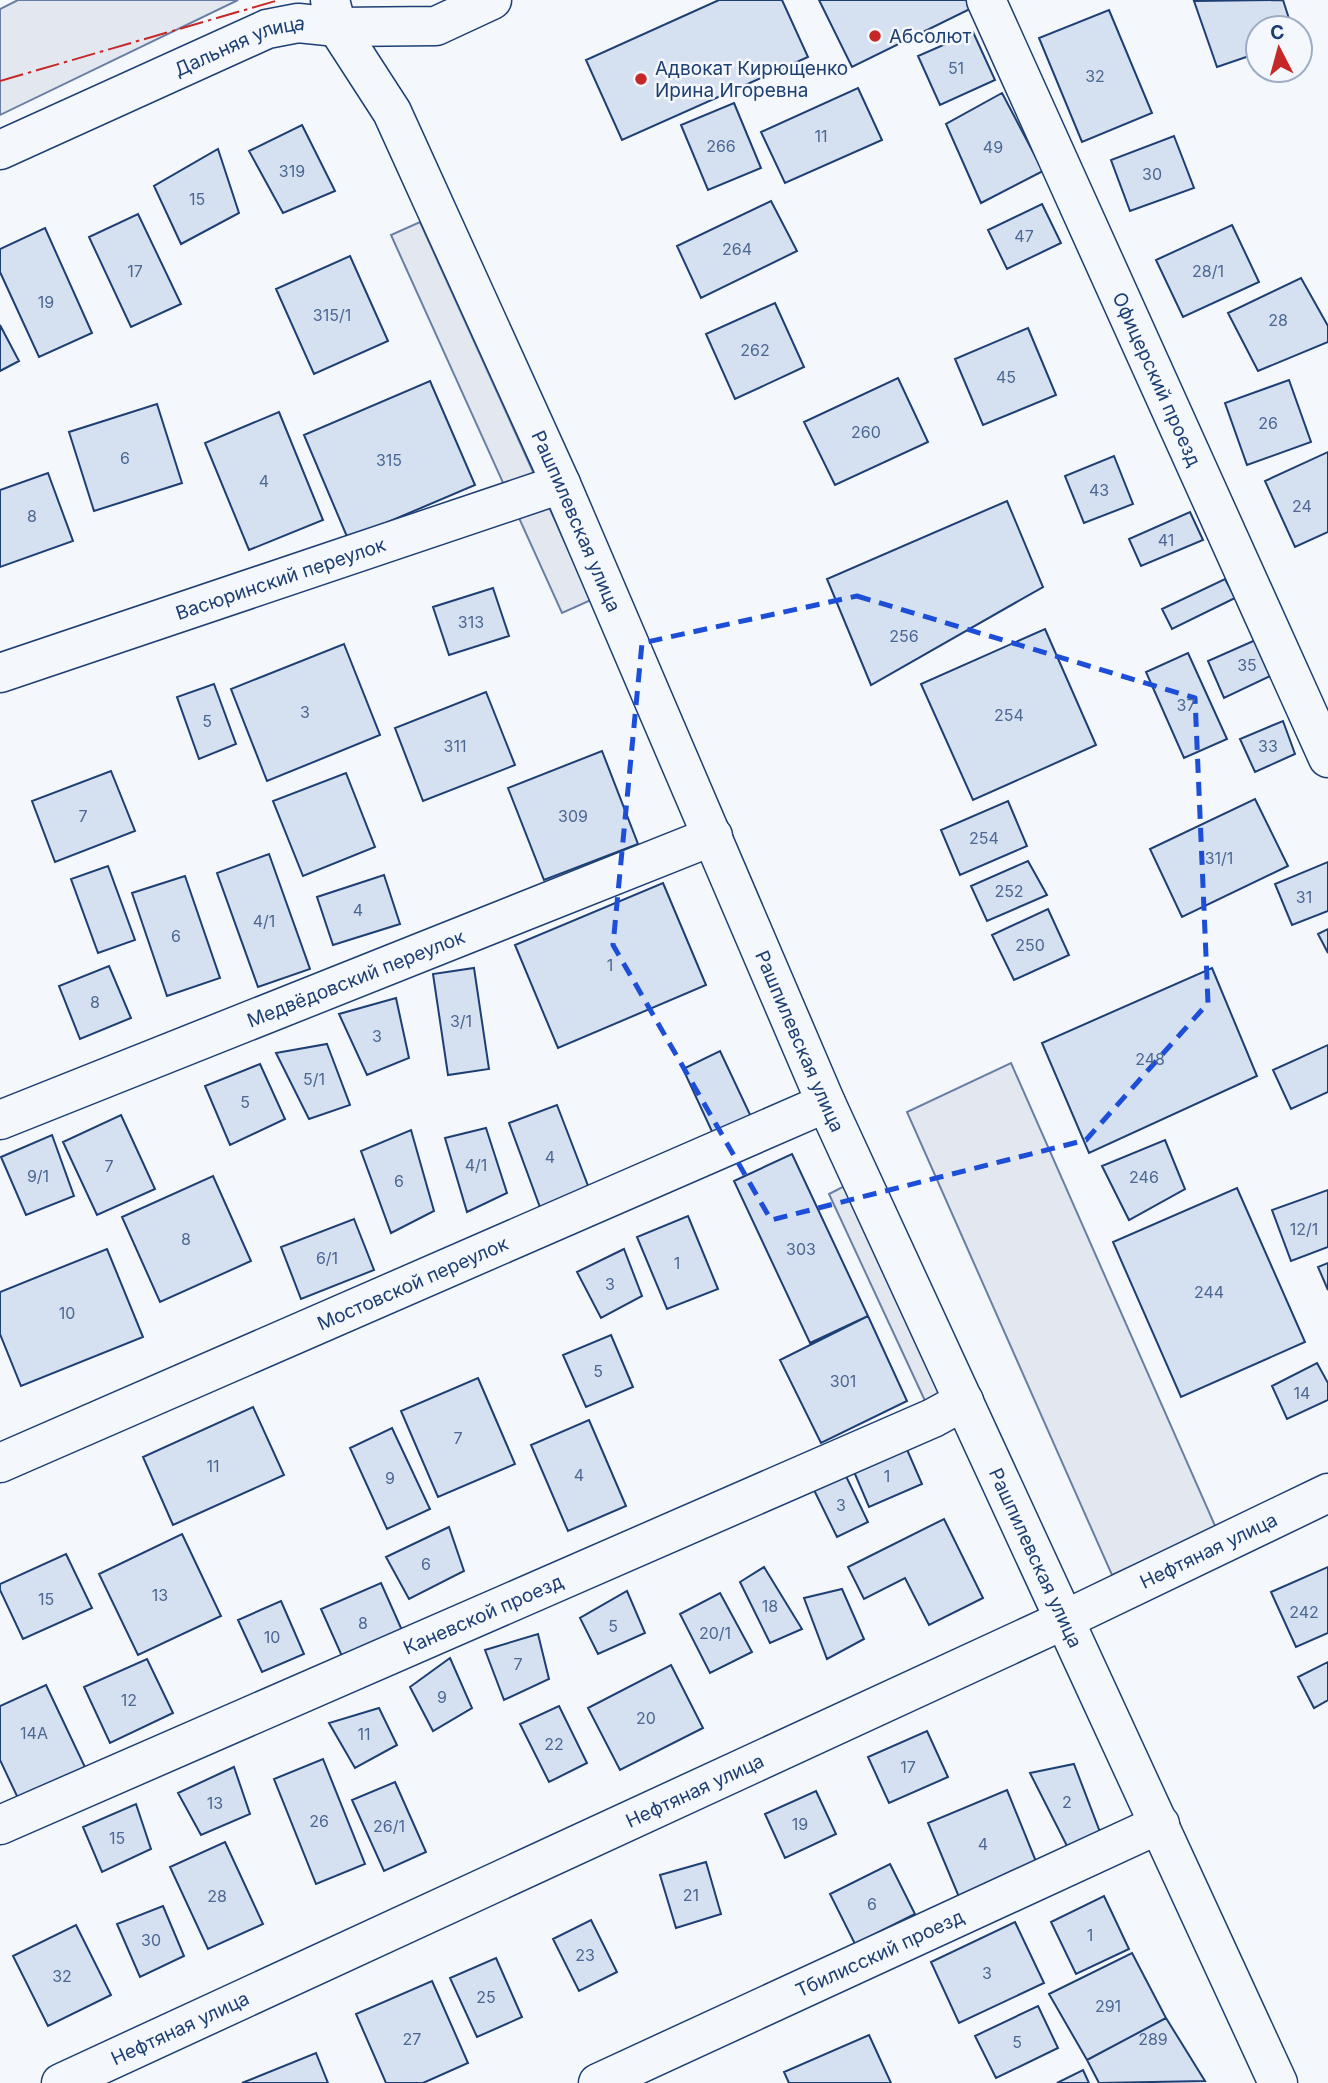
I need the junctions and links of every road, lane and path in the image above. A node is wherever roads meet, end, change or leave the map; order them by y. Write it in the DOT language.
graph roads {
  1 [pos="492,0"];
  2 [pos="986,0"];
  3 [pos="333,13"];
  4 [pos="0,150"];
  5 [pos="561,484"];
  6 [pos="0,673"];
  7 [pos="1328,758"];
  8 [pos="713,836"];
  9 [pos="826,1103"];
  10 [pos="0,1120"];
  11 [pos="964,1401"];
  12 [pos="0,1463"];
  13 [pos="1328,1493"];
  14 [pos="1064,1620"];
  15 [pos="1160,1824"];
  16 [pos="0,1825"];
  17 [pos="61,2083"];
  18 [pos="598,2083"];
  19 [pos="1278,2083"];
  1 -- 3 [label="street, Дальняя улица"];
  2 -- 7 [label="street, Офицерский проезд"];
  3 -- 4 [label="street, Дальняя улица"];
  3 -- 5 [label="street, Рашпилевская улица"];
  5 -- 6 [label="street, Васюринский переулок"];
  5 -- 8 [label="street, Рашпилевская улица"];
  8 -- 9 [label="street, Рашпилевская улица"];
  8 -- 10 [label="street, Медвёдовский переулок"];
  9 -- 11 [label="street, Рашпилевская улица"];
  9 -- 12 [label="street, Мостовской переулок"];
  11 -- 14 [label="street, Рашпилевская улица"];
  11 -- 16 [label="street, Каневской проезд"];
  13 -- 14 [label="street, Нефтяная улица"];
  14 -- 15 [label="street, Рашпилевская улица"];
  14 -- 17 [label="street, Нефтяная улица"];
  15 -- 18 [label="street, Тбилисский проезд"];
  15 -- 19 [label="street, Рашпилевская улица"];
}
